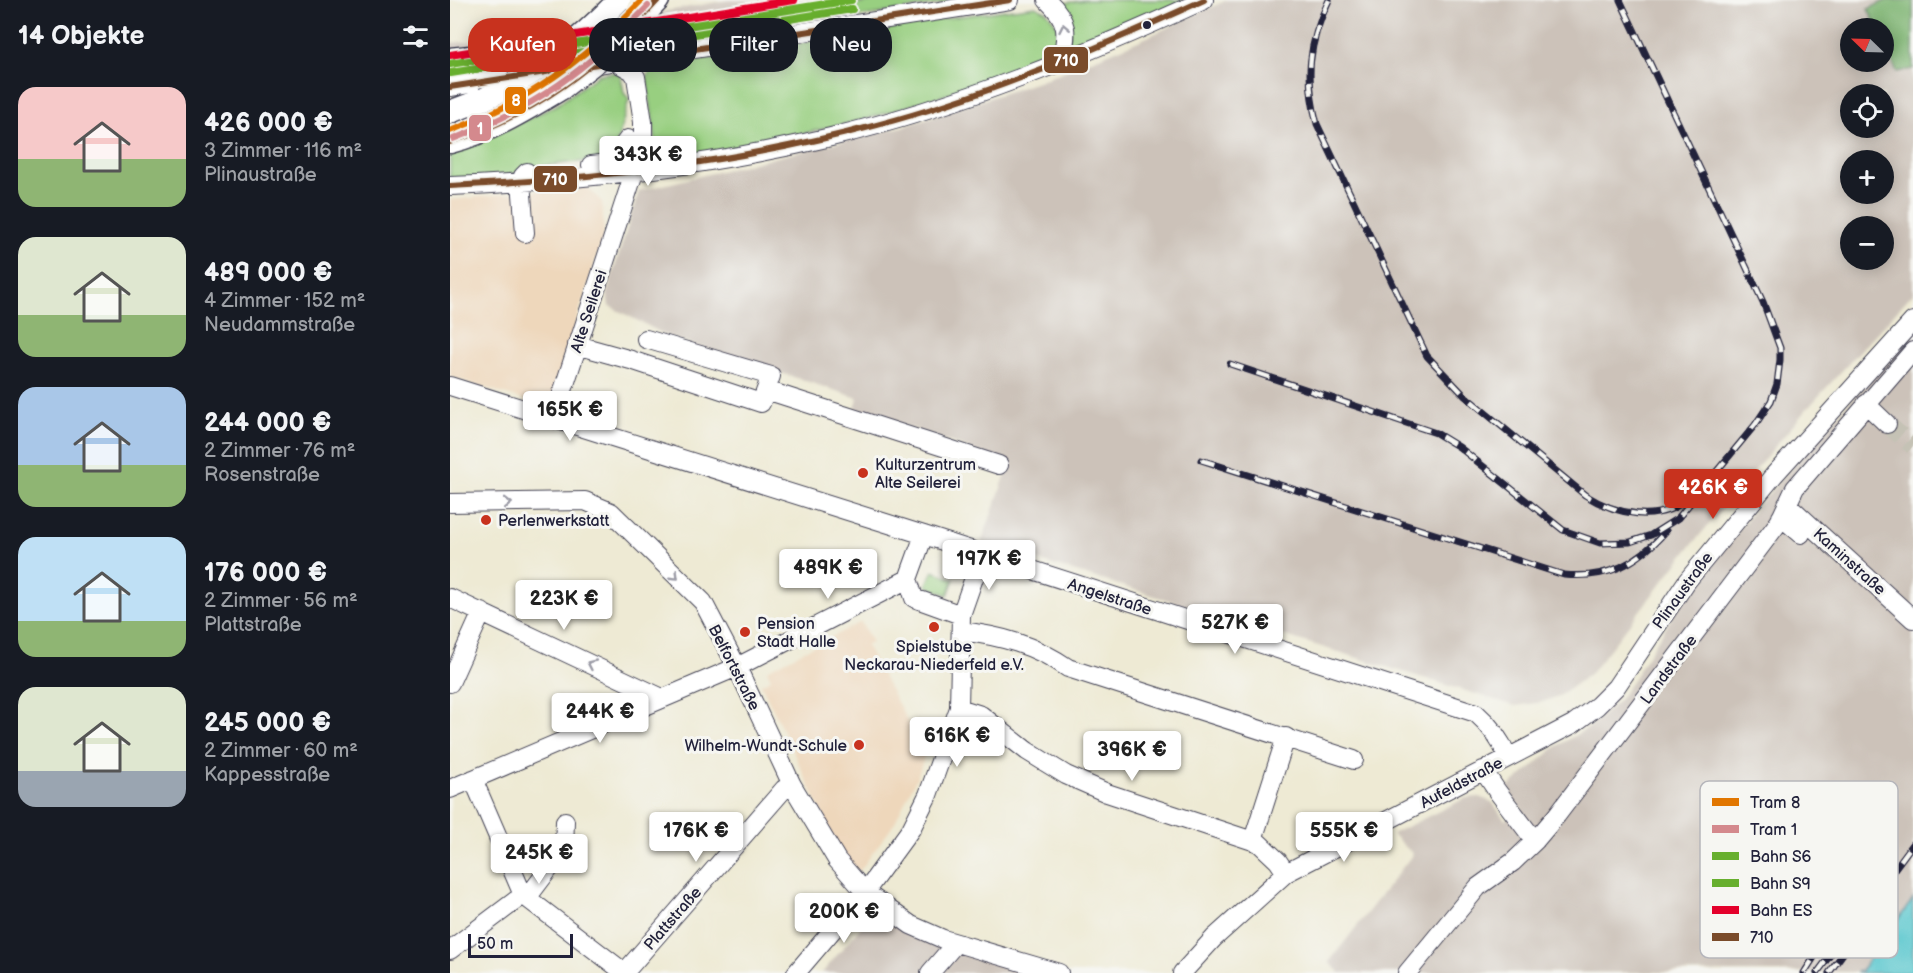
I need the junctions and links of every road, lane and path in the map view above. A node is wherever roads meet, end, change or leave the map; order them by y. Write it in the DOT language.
graph roads {
  1 [pos="619,0"];
  2 [pos="658,0"];
  3 [pos="1010,0"];
  4 [pos="1047,0"];
  5 [pos="1204,0"];
  6 [pos="697,48"];
  7 [pos="1061,61"];
  8 [pos="589,65"];
  9 [pos="633,72"];
  10 [pos="640,72"];
  11 [pos="636,77"];
  12 [pos="450,87"];
  13 [pos="639,103"];
  14 [pos="450,112"];
  15 [pos="628,139"];
  16 [pos="450,142"];
  17 [pos="627,172"];
  18 [pos="521,181"];
  19 [pos="450,186"];
  20 [pos="525,233"];
  21 [pos="1913,321"];
  22 [pos="646,339"];
  23 [pos="577,345"];
  24 [pos="1913,351"];
  25 [pos="450,387"];
  26 [pos="766,390"];
  27 [pos="1866,404"];
  28 [pos="554,418"];
  29 [pos="1887,424"];
  30 [pos="999,465"];
  31 [pos="450,503"];
  32 [pos="1784,511"];
  33 [pos="1801,534"];
  34 [pos="924,535"];
  35 [pos="982,555"];
  36 [pos="908,579"];
  37 [pos="450,598"];
  38 [pos="482,612"];
  39 [pos="1913,619"];
  40 [pos="961,623"];
  41 [pos="737,667"];
  42 [pos="450,683"];
  43 [pos="662,698"];
  44 [pos="959,708"];
  45 [pos="1286,737"];
  46 [pos="1508,757"];
  47 [pos="1354,760"];
  48 [pos="1484,770"];
  49 [pos="473,779"];
  50 [pos="792,784"];
  51 [pos="450,789"];
  52 [pos="566,821"];
  53 [pos="1253,840"];
  54 [pos="1535,841"];
  55 [pos="1286,873"];
  56 [pos="865,892"];
  57 [pos="525,897"];
  58 [pos="956,944"];
  59 [pos="450,950"];
  60 [pos="625,973"];
  61 [pos="796,973"];
  62 [pos="930,973"];
  63 [pos="1059,973"];
  64 [pos="1182,973"];
  65 [pos="1407,973"];
  1 -- 14 [label="main road, bridge"];
  2 -- 16 [label="main road, bridge"];
  3 -- 6 [label="street"];
  7 -- 4 [label="street, one-way"];
  5 -- 7 [label="street"];
  7 -- 17 [label="street"];
  8 -- 12 [label="street"];
  9 -- 11 [label="street"];
  10 -- 11 [label="street"];
  11 -- 13 [label="street, Alte Seilerei"];
  13 -- 15 [label="street, Alte Seilerei"];
  13 -- 17 [label="street, Alte Seilerei"];
  15 -- 17 [label="street, Alte Seilerei"];
  15 -- 18 [label="street"];
  17 -- 18 [label="street"];
  17 -- 23 [label="street, Alte Seilerei"];
  18 -- 19 [label="street"];
  18 -- 20 [label="street"];
  21 -- 46 [label="street, Plinaustraße"];
  22 -- 26 [label="street"];
  23 -- 26 [label="street"];
  23 -- 28 [label="street, Alte Seilerei"];
  24 -- 27 [label="street, Landstraße"];
  25 -- 28 [label="street, Angelstraße"];
  26 -- 30 [label="street"];
  27 -- 29 [label="street"];
  27 -- 32 [label="street, Landstraße"];
  28 -- 34 [label="street, Angelstraße"];
  31 -- 41 [label="street, Belfortstraße, one-way"];
  32 -- 33 [label="street"];
  32 -- 39 [label="street, Kaminstraße"];
  32 -- 54 [label="street, Landstraße"];
  34 -- 35 [label="street, Angelstraße"];
  34 -- 36 [label="street"];
  35 -- 40 [label="street"];
  35 -- 46 [label="street, Angelstraße"];
  36 -- 40 [label="street"];
  36 -- 41 [label="street"];
  37 -- 38 [label="street"];
  38 -- 42 [label="street"];
  43 -- 38 [label="street, one-way"];
  40 -- 44 [label="street"];
  40 -- 45 [label="street"];
  41 -- 43 [label="street"];
  41 -- 50 [label="street, Belfortstraße"];
  43 -- 49 [label="street"];
  44 -- 53 [label="street"];
  44 -- 56 [label="street"];
  45 -- 47 [label="street"];
  45 -- 53 [label="street"];
  46 -- 48 [label="street, Aufeldstraße"];
  48 -- 54 [label="street"];
  48 -- 55 [label="street, Aufeldstraße"];
  49 -- 51 [label="street"];
  49 -- 57 [label="street"];
  50 -- 56 [label="street, Belfortstraße"];
  50 -- 60 [label="street, Plattstraße"];
  52 -- 57 [label="street"];
  53 -- 55 [label="street"];
  54 -- 65 [label="street, Landstraße"];
  55 -- 64 [label="street, Aufeldstraße"];
  56 -- 58 [label="street, Belfortstraße"];
  56 -- 61 [label="street"];
  57 -- 59 [label="street"];
  57 -- 60 [label="street"];
  58 -- 62 [label="street"];
  58 -- 63 [label="street, Belfortstraße"];
}
